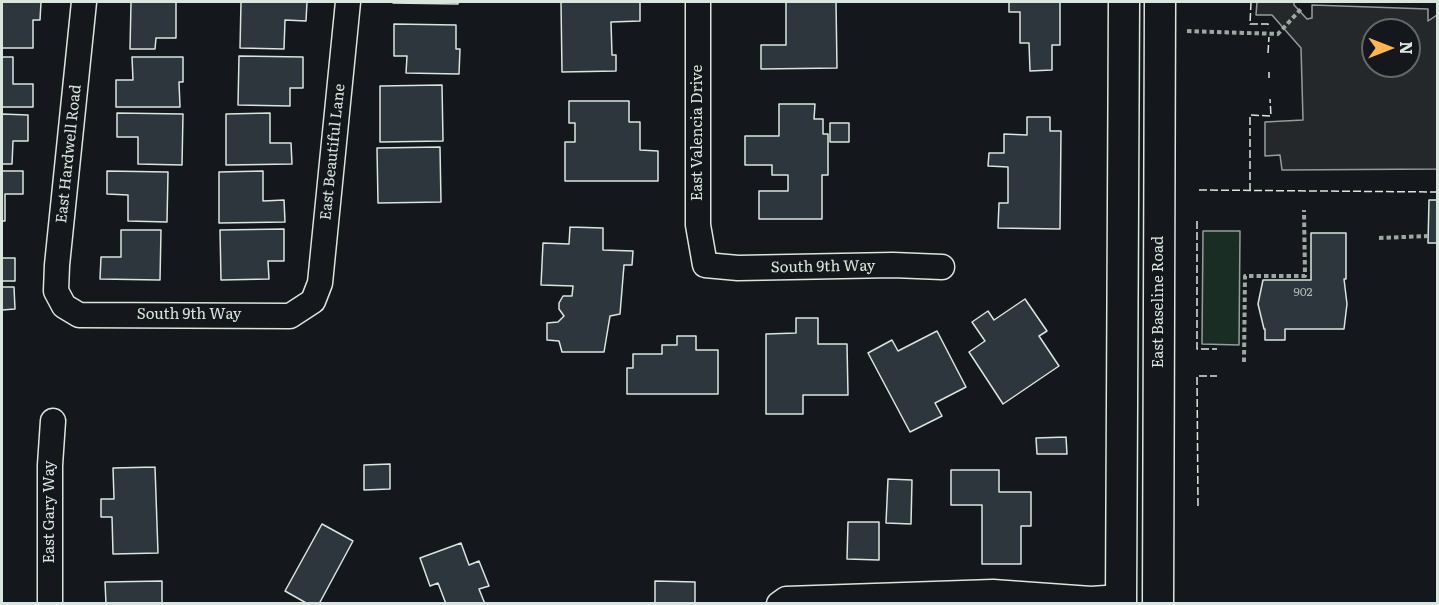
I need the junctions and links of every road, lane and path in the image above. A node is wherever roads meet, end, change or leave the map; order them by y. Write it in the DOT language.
graph roads {
  1 [pos="84,2"];
  2 [pos="348,2"];
  3 [pos="698,2"];
  4 [pos="1124,2"];
  5 [pos="1160,2"];
  6 [pos="1301,9"];
  7 [pos="1187,31"];
  8 [pos="1304,210"];
  9 [pos="1428,236"];
  10 [pos="1379,238"];
  11 [pos="705,265"];
  12 [pos="942,267"];
  13 [pos="313,301"];
  14 [pos="64,306"];
  15 [pos="1244,362"];
  16 [pos="1158,364"];
  17 [pos="1123,365"];
  18 [pos="53,422"];
  19 [pos="1121,600"];
  20 [pos="50,603"];
  21 [pos="779,603"];
  22 [pos="1158,603"];
  1 -- 14 [label="street, East Hardwell Road"];
  2 -- 13 [label="street, East Beautiful Lane"];
  3 -- 11 [label="street, East Valencia Drive"];
  4 -- 17 [label="main road"];
  5 -- 16 [label="main road, East Baseline Road"];
  6 -- 7 [label="path"];
  8 -- 15 [label="path"];
  9 -- 10 [label="path"];
  11 -- 12 [label="street, South 9th Way"];
  13 -- 14 [label="street, South 9th Way"];
  16 -- 17 [label="main road"];
  16 -- 22 [label="main road, East Baseline Road"];
  17 -- 19 [label="main road"];
  18 -- 20 [label="street, East Gary Way"];
  19 -- 21 [label="street"];
}
